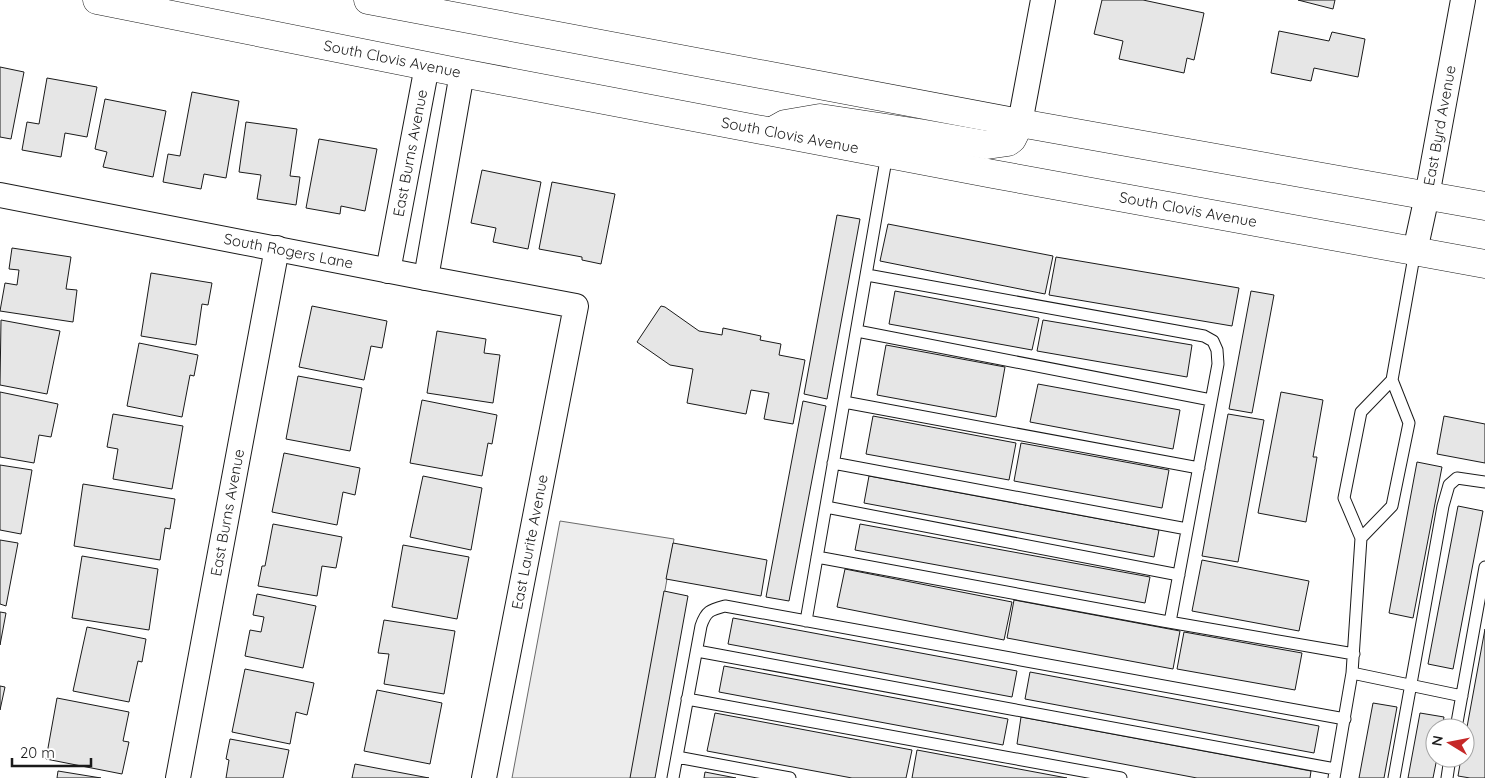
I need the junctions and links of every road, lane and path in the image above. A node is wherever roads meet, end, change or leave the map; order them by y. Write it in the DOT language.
graph roads {
  1 [pos="97,0"];
  2 [pos="368,0"];
  3 [pos="1043,0"];
  4 [pos="1463,0"];
  5 [pos="427,66"];
  6 [pos="462,73"];
  7 [pos="1020,123"];
  8 [pos="772,131"];
  9 [pos="887,154"];
  10 [pos="0,195"];
  11 [pos="1427,196"];
  12 [pos="1485,206"];
  13 [pos="277,248"];
  14 [pos="1415,252"];
  15 [pos="1485,264"];
  16 [pos="388,271"];
  17 [pos="867,275"];
  18 [pos="426,278"];
  19 [pos="576,306"];
  20 [pos="857,331"];
  21 [pos="1392,380"];
  22 [pos="1211,400"];
  23 [pos="844,402"];
  24 [pos="833,463"];
  25 [pos="1199,468"];
  26 [pos="1485,482"];
  27 [pos="826,507"];
  28 [pos="1187,530"];
  29 [pos="1361,538"];
  30 [pos="817,557"];
  31 [pos="1485,567"];
  32 [pos="1179,574"];
  33 [pos="806,621"];
  34 [pos="1170,622"];
  35 [pos="697,651"];
  36 [pos="1354,654"];
  37 [pos="1352,673"];
  38 [pos="1410,686"];
  39 [pos="1462,696"];
  40 [pos="687,699"];
  41 [pos="1458,718"];
  42 [pos="1345,719"];
  43 [pos="677,757"];
  44 [pos="1335,774"];
  45 [pos="178,778"];
  46 [pos="484,778"];
  47 [pos="673,778"];
  48 [pos="790,778"];
  49 [pos="1121,778"];
  50 [pos="1394,778"];
  1 -- 5 [label="main road, South Clovis Avenue"];
  2 -- 7 [label="main road"];
  3 -- 7 [label="street"];
  4 -- 11 [label="street, East Byrd Avenue"];
  5 -- 6 [label="main road, South Clovis Avenue"];
  5 -- 16 [label="street, East Burns Avenue"];
  6 -- 8 [label="main road, South Clovis Avenue"];
  6 -- 18 [label="street"];
  7 -- 8 [label="main road"];
  7 -- 11 [label="main road"];
  8 -- 9 [label="main road, South Clovis Avenue"];
  9 -- 14 [label="main road, South Clovis Avenue"];
  9 -- 17 [label="lane"];
  10 -- 13 [label="street, South Rogers Lane"];
  11 -- 12 [label="main road"];
  11 -- 14 [label="street, East Byrd Avenue"];
  13 -- 16 [label="street, South Rogers Lane"];
  13 -- 45 [label="street, East Burns Avenue"];
  14 -- 15 [label="main road, South Clovis Avenue"];
  14 -- 21 [label="lane"];
  16 -- 18 [label="street, South Rogers Lane"];
  17 -- 20 [label="lane"];
  17 -- 22 [label="lane"];
  18 -- 19 [label="street, South Rogers Lane"];
  19 -- 46 [label="street, East Laurite Avenue"];
  20 -- 22 [label="lane"];
  20 -- 23 [label="lane"];
  21 -- 29 [label="lane"];
  21 -- 29 [label="lane"];
  22 -- 25 [label="lane"];
  23 -- 24 [label="lane"];
  23 -- 25 [label="lane"];
  24 -- 27 [label="lane"];
  24 -- 28 [label="lane"];
  25 -- 28 [label="lane"];
  26 -- 38 [label="lane"];
  27 -- 30 [label="lane"];
  27 -- 32 [label="lane"];
  28 -- 32 [label="lane"];
  29 -- 36 [label="lane"];
  30 -- 33 [label="lane"];
  30 -- 34 [label="lane"];
  31 -- 39 [label="lane"];
  32 -- 34 [label="lane"];
  33 -- 35 [label="lane"];
  33 -- 42 [label="lane"];
  34 -- 36 [label="lane"];
  35 -- 40 [label="lane"];
  35 -- 44 [label="lane"];
  36 -- 37 [label="lane"];
  37 -- 38 [label="lane"];
  37 -- 42 [label="lane"];
  38 -- 39 [label="lane"];
  38 -- 50 [label="lane"];
  39 -- 41 [label="lane"];
  40 -- 43 [label="lane"];
  40 -- 49 [label="lane"];
  42 -- 44 [label="lane"];
  43 -- 47 [label="lane"];
  43 -- 48 [label="lane"];
}
